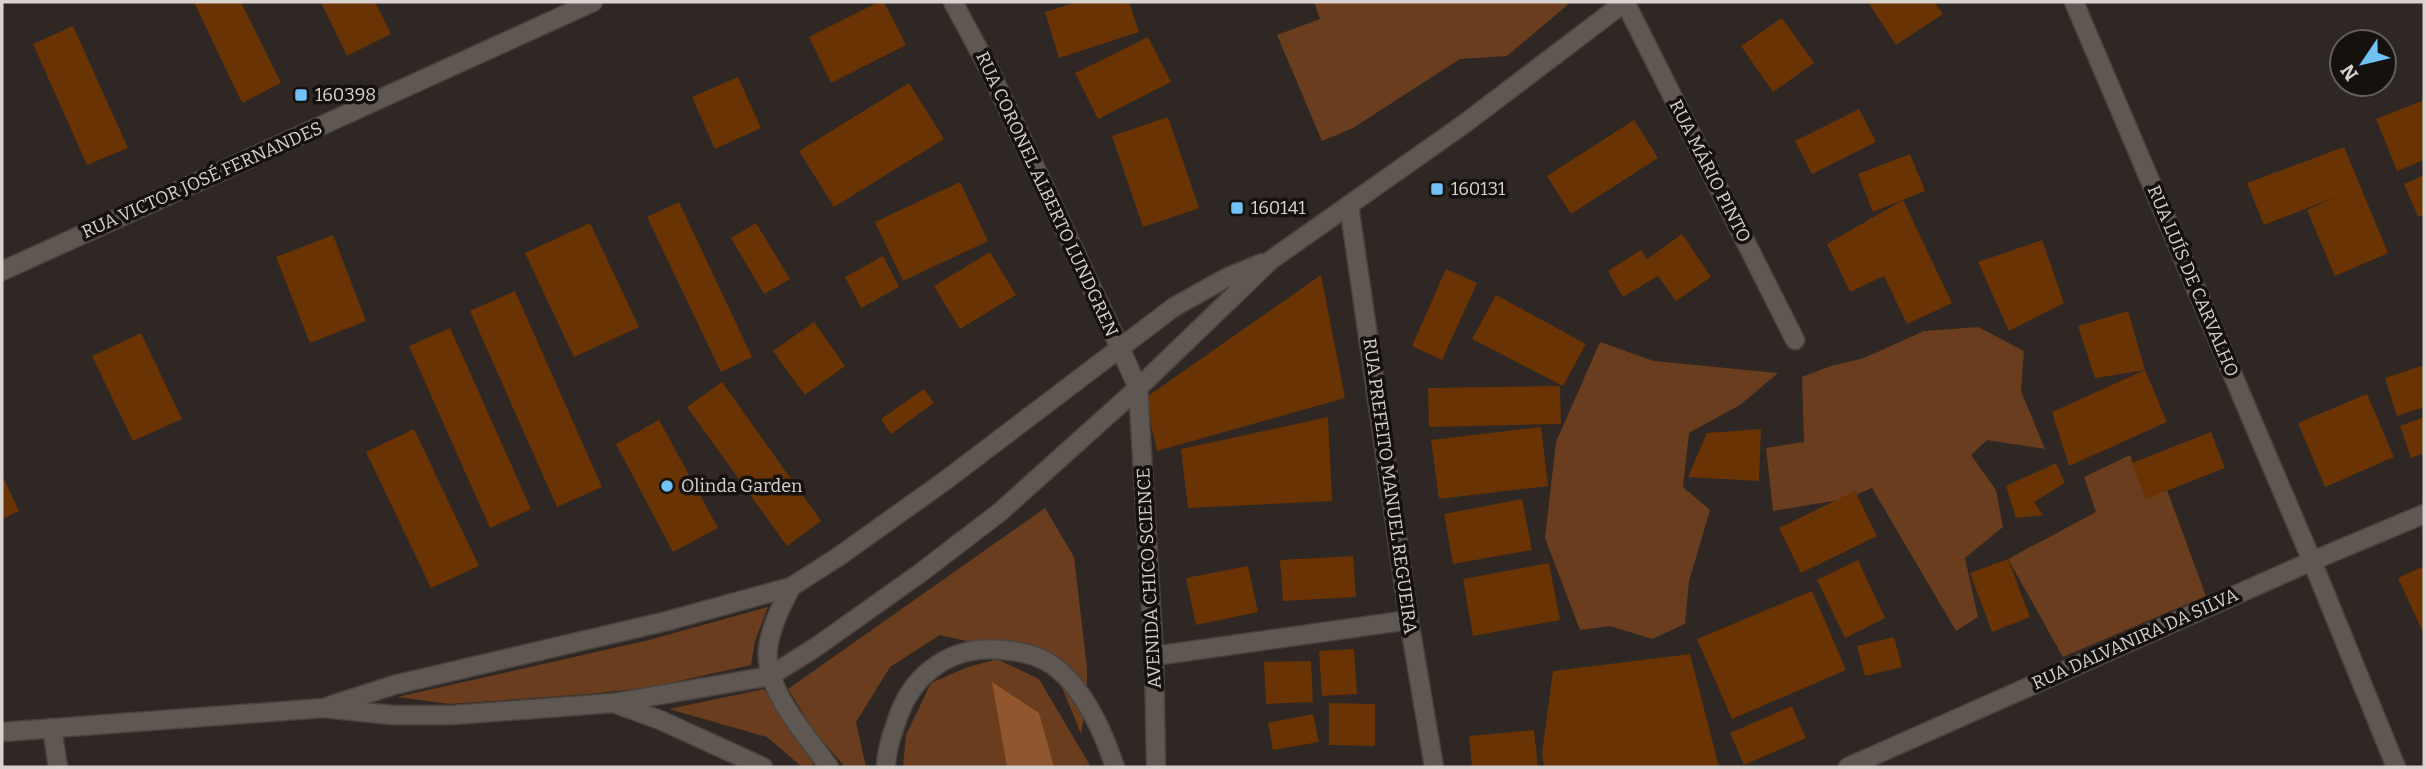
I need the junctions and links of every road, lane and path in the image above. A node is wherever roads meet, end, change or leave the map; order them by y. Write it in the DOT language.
graph roads {
  1 [pos="593,2"];
  2 [pos="953,2"];
  3 [pos="1625,2"];
  4 [pos="2074,2"];
  5 [pos="1349,205"];
  6 [pos="1270,260"];
  7 [pos="2,271"];
  8 [pos="1795,340"];
  9 [pos="1120,348"];
  10 [pos="1138,388"];
  11 [pos="2424,514"];
  12 [pos="2312,561"];
  13 [pos="791,587"];
  14 [pos="1409,620"];
  15 [pos="1154,656"];
  16 [pos="770,676"];
  17 [pos="613,703"];
  18 [pos="323,708"];
  19 [pos="52,728"];
  20 [pos="2,732"];
  21 [pos="58,767"];
  22 [pos="763,767"];
  23 [pos="829,767"];
  24 [pos="886,767"];
  25 [pos="1115,767"];
  26 [pos="1156,767"];
  27 [pos="1434,767"];
  28 [pos="1848,767"];
  29 [pos="2396,767"];
  1 -- 7 [label="main road, RUA VICTOR JOSÉ FERNANDES"];
  2 -- 9 [label="main road, RUA CORONEL ALBERTO LUNDGREN"];
  3 -- 5 [label="main road"];
  3 -- 8 [label="main road, RUA MÁRIO PINTO"];
  4 -- 12 [label="main road, RUA LUÍS DE CARVALHO"];
  5 -- 6 [label="main road"];
  5 -- 14 [label="main road, RUA PREFEITO MANUEL REGUEIRA"];
  6 -- 9 [label="main road"];
  6 -- 10 [label="main road"];
  9 -- 10 [label="main road, RUA CORONEL ALBERTO LUNDGREN"];
  9 -- 13 [label="main road"];
  10 -- 15 [label="main road, AVENIDA CHICO SCIENCE"];
  10 -- 16 [label="main road"];
  11 -- 12 [label="main road, RUA DALVANIRA DA SILVA"];
  12 -- 28 [label="main road, RUA DALVANIRA DA SILVA"];
  12 -- 29 [label="main road, RUA LUÍS DE CARVALHO"];
  13 -- 16 [label="main road"];
  13 -- 18 [label="main road"];
  14 -- 15 [label="main road"];
  14 -- 27 [label="main road, RUA PREFEITO MANUEL REGUEIRA"];
  15 -- 26 [label="main road, AVENIDA CHICO SCIENCE"];
  16 -- 17 [label="main road"];
  16 -- 23 [label="main road"];
  17 -- 18 [label="main road"];
  17 -- 22 [label="main road"];
  18 -- 19 [label="main road"];
  19 -- 20 [label="main road"];
  19 -- 21 [label="main road"];
  24 -- 25 [label="main road"];
}
